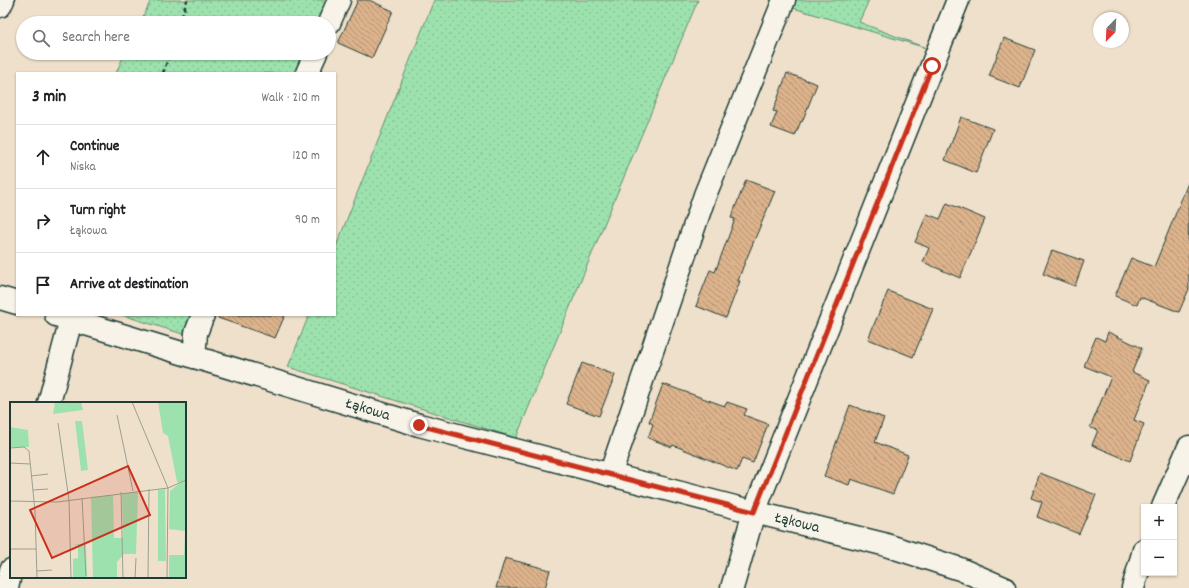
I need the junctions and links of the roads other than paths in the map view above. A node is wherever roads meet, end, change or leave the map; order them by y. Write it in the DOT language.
graph roads {
  1 [pos="3,0"];
  2 [pos="339,0"];
  3 [pos="784,0"];
  4 [pos="958,0"];
  5 [pos="0,6"];
  6 [pos="332,16"];
  7 [pos="313,60"];
  8 [pos="307,72"];
  9 [pos="0,298"];
  10 [pos="16,303"];
  11 [pos="203,316"];
  12 [pos="63,317"];
  13 [pos="194,357"];
  14 [pos="49,402"];
  15 [pos="1189,447"];
  16 [pos="610,475"];
  17 [pos="1164,504"];
  18 [pos="754,512"];
  19 [pos="1141,560"];
  20 [pos="10,574"];
  21 [pos="7,588"];
  22 [pos="732,588"];
  23 [pos="1004,588"];
  24 [pos="1133,588"];
  1 -- 5 [label="street"];
  2 -- 6 [label="street"];
  3 -- 16 [label="street"];
  4 -- 18 [label="street"];
  7 -- 8 [label="street"];
  9 -- 10 [label="street"];
  11 -- 13 [label="street"];
  12 -- 13 [label="street, Łąkowa"];
  12 -- 14 [label="street"];
  13 -- 16 [label="street, Łąkowa"];
  15 -- 17 [label="street"];
  16 -- 18 [label="street, Łąkowa"];
  18 -- 22 [label="street"];
  18 -- 23 [label="street, Łąkowa"];
  19 -- 24 [label="street"];
  20 -- 21 [label="street"];
}
